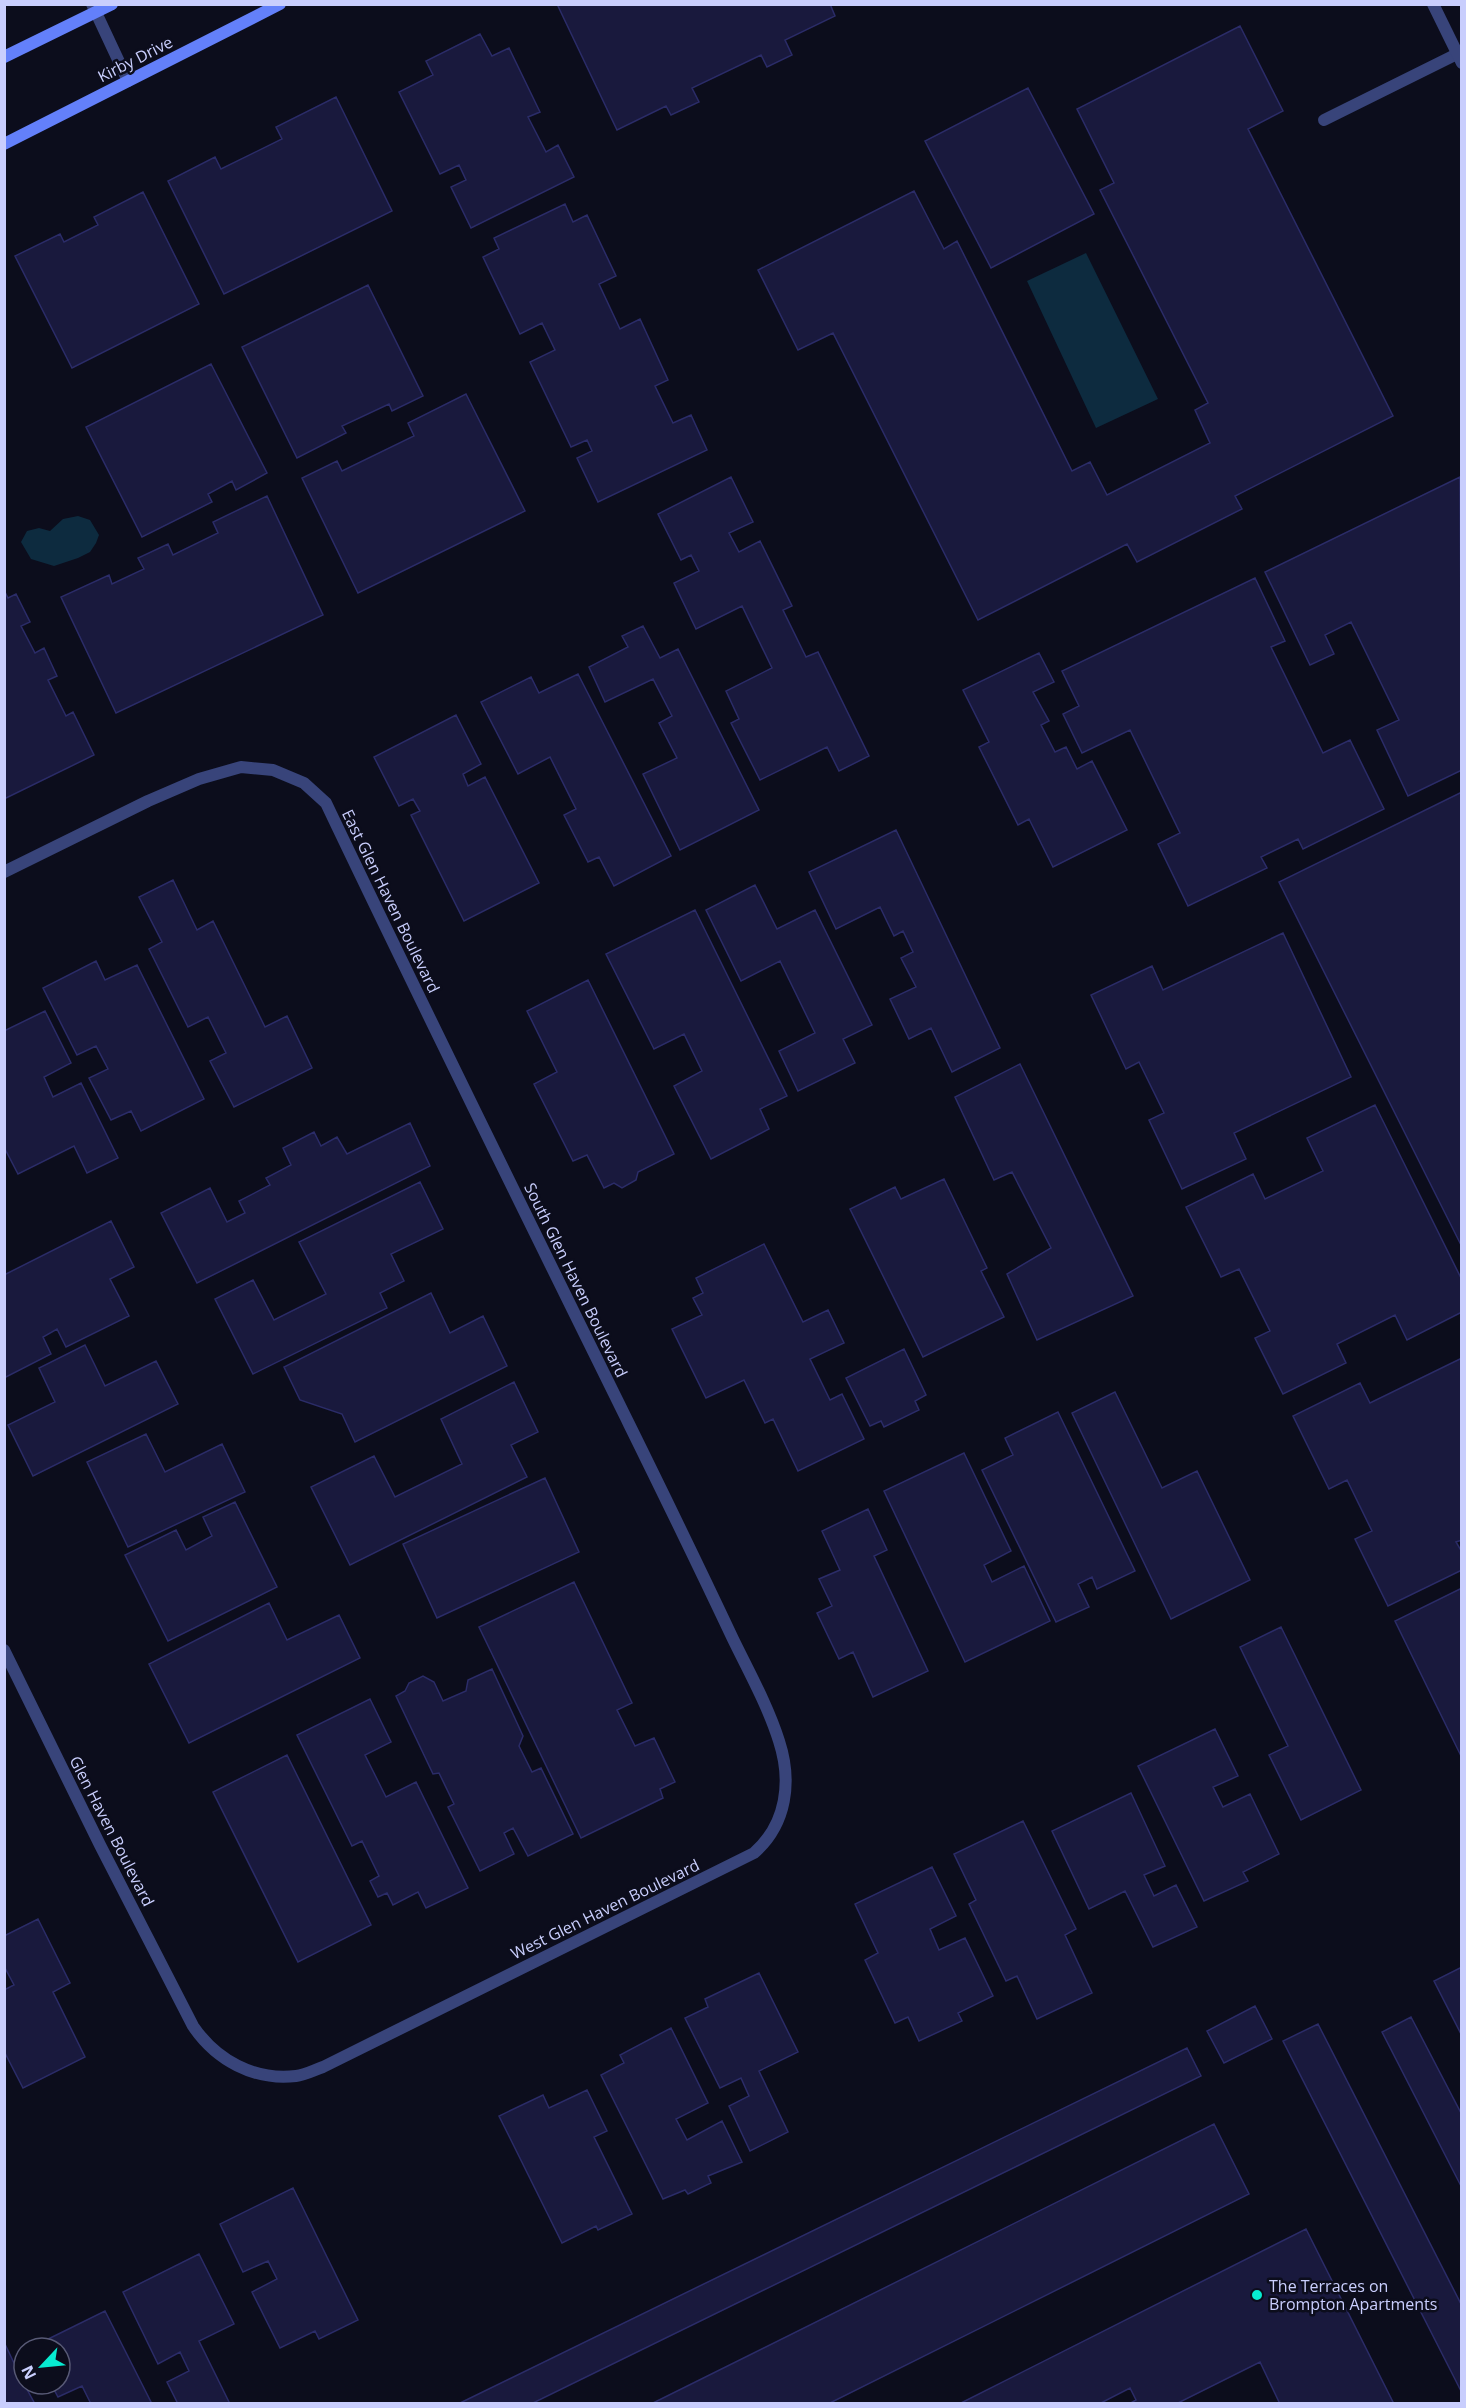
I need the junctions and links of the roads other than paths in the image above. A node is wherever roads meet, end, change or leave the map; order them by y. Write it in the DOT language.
graph roads {
  1 [pos="112,4"];
  2 [pos="280,4"];
  3 [pos="1432,4"];
  4 [pos="94,8"];
  5 [pos="4,57"];
  6 [pos="1459,58"];
  7 [pos="128,81"];
  8 [pos="1324,120"];
  9 [pos="4,144"];
  10 [pos="4,872"];
  11 [pos="424,1008"];
  12 [pos="699,1566"];
  13 [pos="4,1650"];
  14 [pos="193,2026"];
  1 -- 4 [label="main road"];
  2 -- 7 [label="main road, Kirby Drive"];
  3 -- 6 [label="street"];
  4 -- 5 [label="main road"];
  4 -- 7 [label="street"];
  6 -- 8 [label="street"];
  7 -- 9 [label="main road, Kirby Drive"];
  10 -- 11 [label="street, East Glen Haven Boulevard"];
  11 -- 12 [label="street, South Glen Haven Boulevard"];
  12 -- 14 [label="street, West Glen Haven Boulevard"];
  13 -- 14 [label="street, Glen Haven Boulevard"];
}
